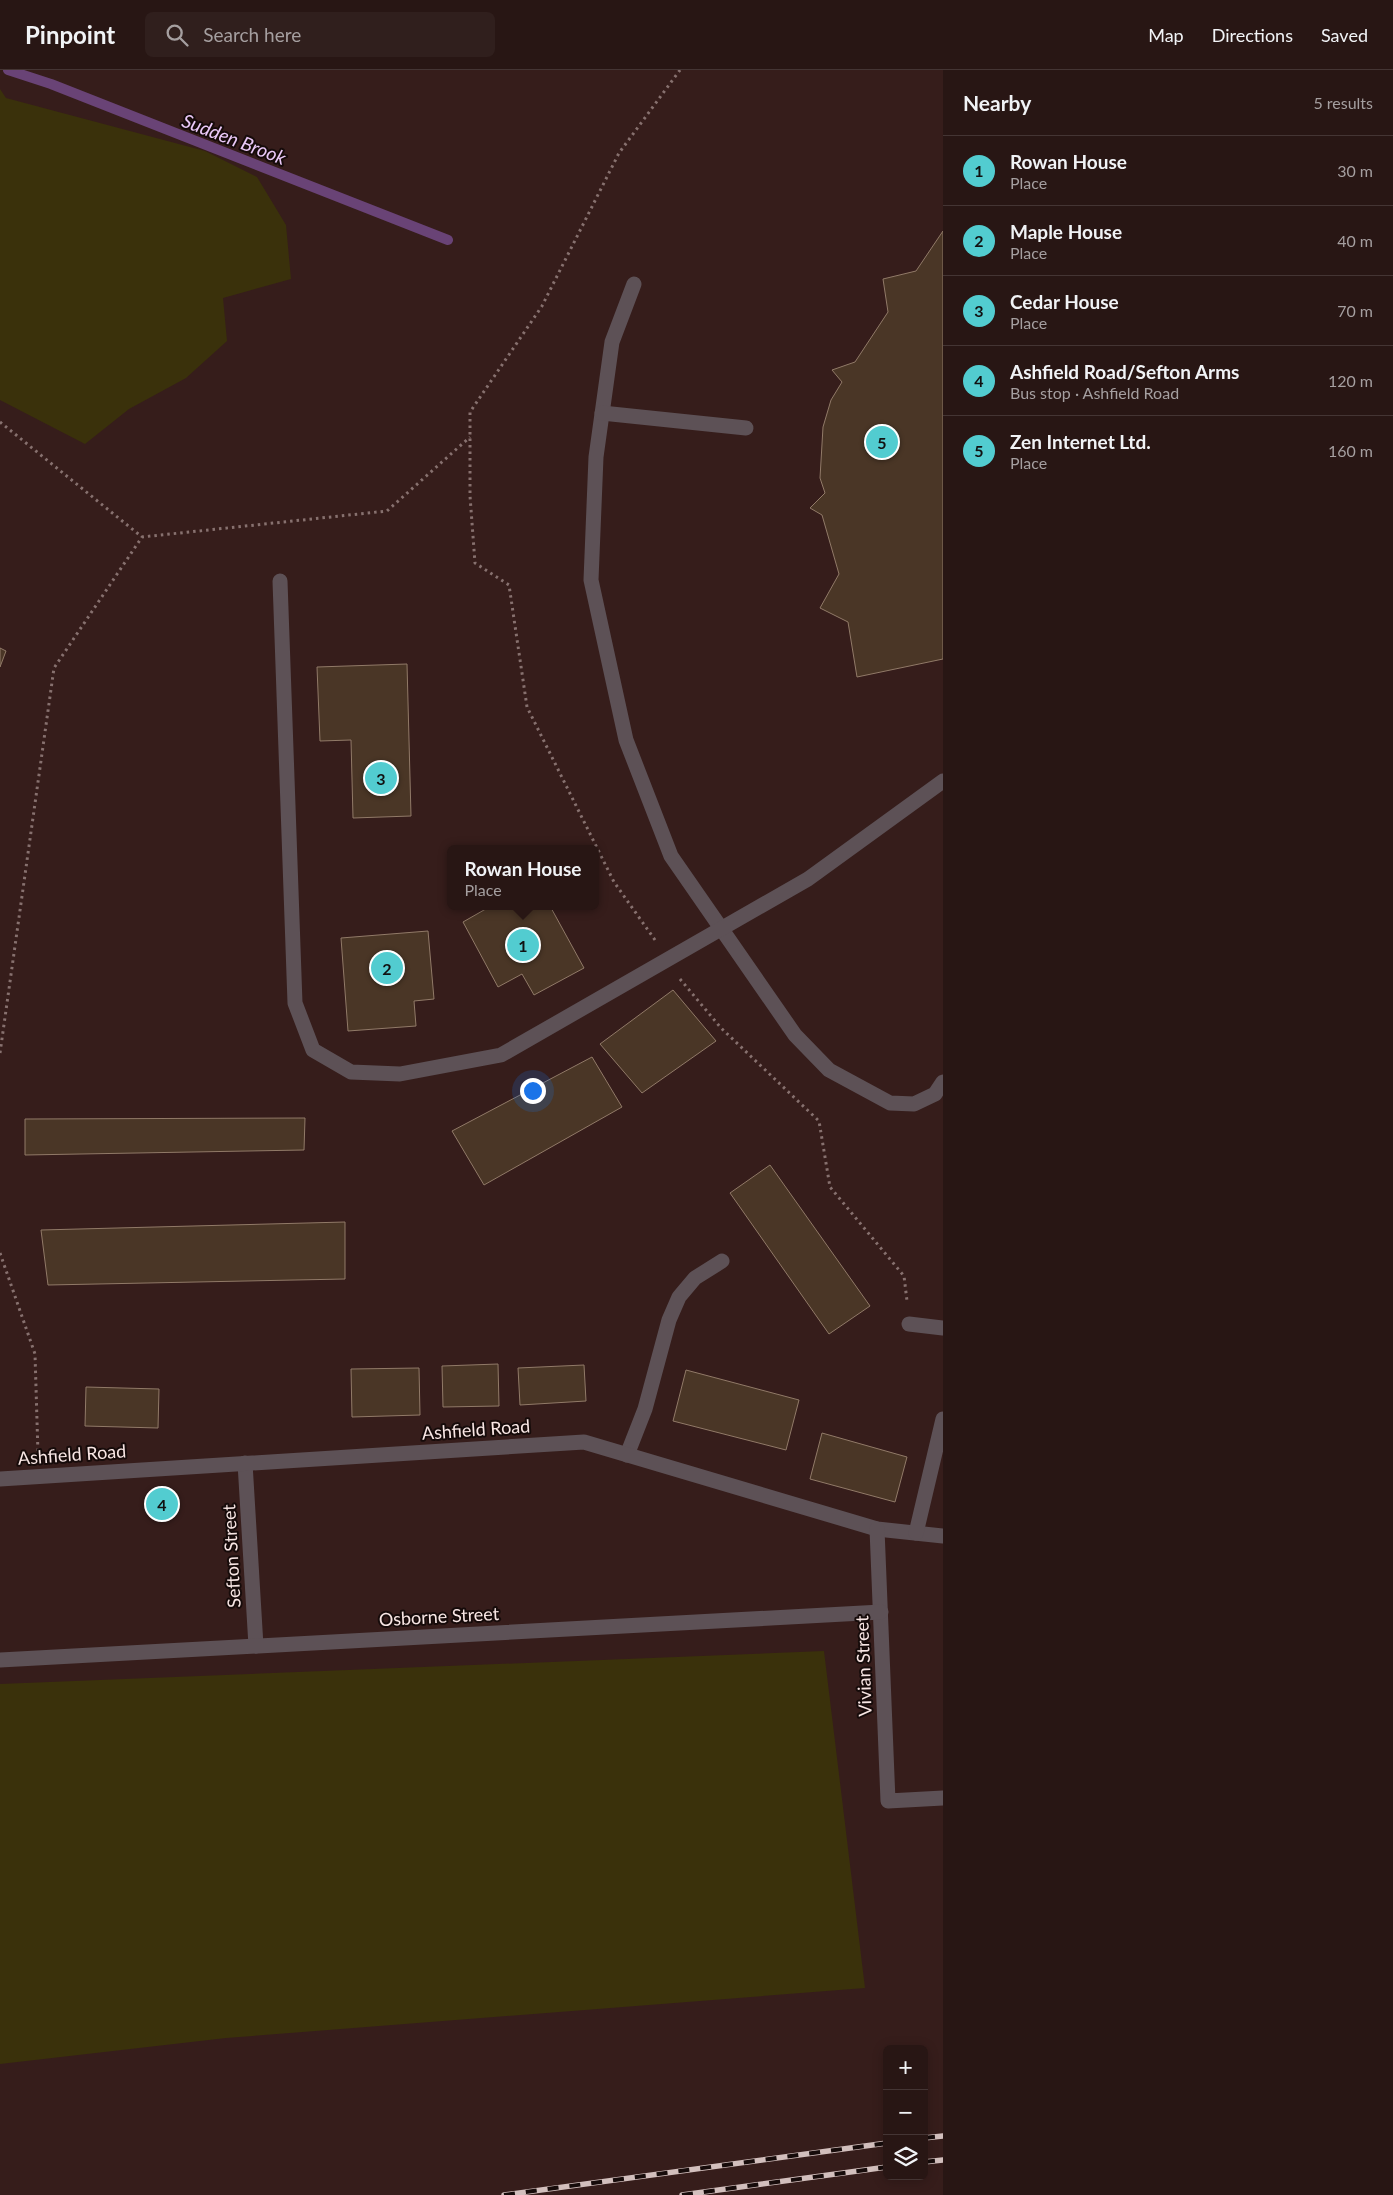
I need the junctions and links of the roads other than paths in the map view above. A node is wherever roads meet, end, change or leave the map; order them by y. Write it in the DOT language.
graph roads {
  1 [pos="634,284"];
  2 [pos="602,413"];
  3 [pos="746,428"];
  4 [pos="280,581"];
  5 [pos="943,781"];
  6 [pos="722,928"];
  7 [pos="943,1082"];
  8 [pos="722,1262"];
  9 [pos="909,1324"];
  10 [pos="943,1328"];
  11 [pos="943,1419"];
  12 [pos="626,1455"];
  13 [pos="245,1463"];
  14 [pos="0,1479"];
  15 [pos="878,1529"];
  16 [pos="916,1533"];
  17 [pos="943,1536"];
  18 [pos="881,1612"];
  19 [pos="256,1646"];
  20 [pos="0,1660"];
  21 [pos="943,1798"];
  1 -- 2 [label="street"];
  2 -- 3 [label="street"];
  2 -- 6 [label="street"];
  4 -- 6 [label="street"];
  5 -- 6 [label="street"];
  6 -- 7 [label="street"];
  8 -- 12 [label="street"];
  9 -- 10 [label="street"];
  11 -- 16 [label="street"];
  12 -- 13 [label="street, Ashfield Road"];
  12 -- 15 [label="street, Ashfield Road"];
  13 -- 14 [label="street, Ashfield Road"];
  13 -- 19 [label="street, Sefton Street"];
  15 -- 16 [label="street, Ashfield Road"];
  15 -- 18 [label="street, Vivian Street"];
  16 -- 17 [label="street, Ashfield Road"];
  18 -- 19 [label="street, Osborne Street"];
  18 -- 21 [label="street, Vivian Street"];
  19 -- 20 [label="street, Osborne Street"];
}
